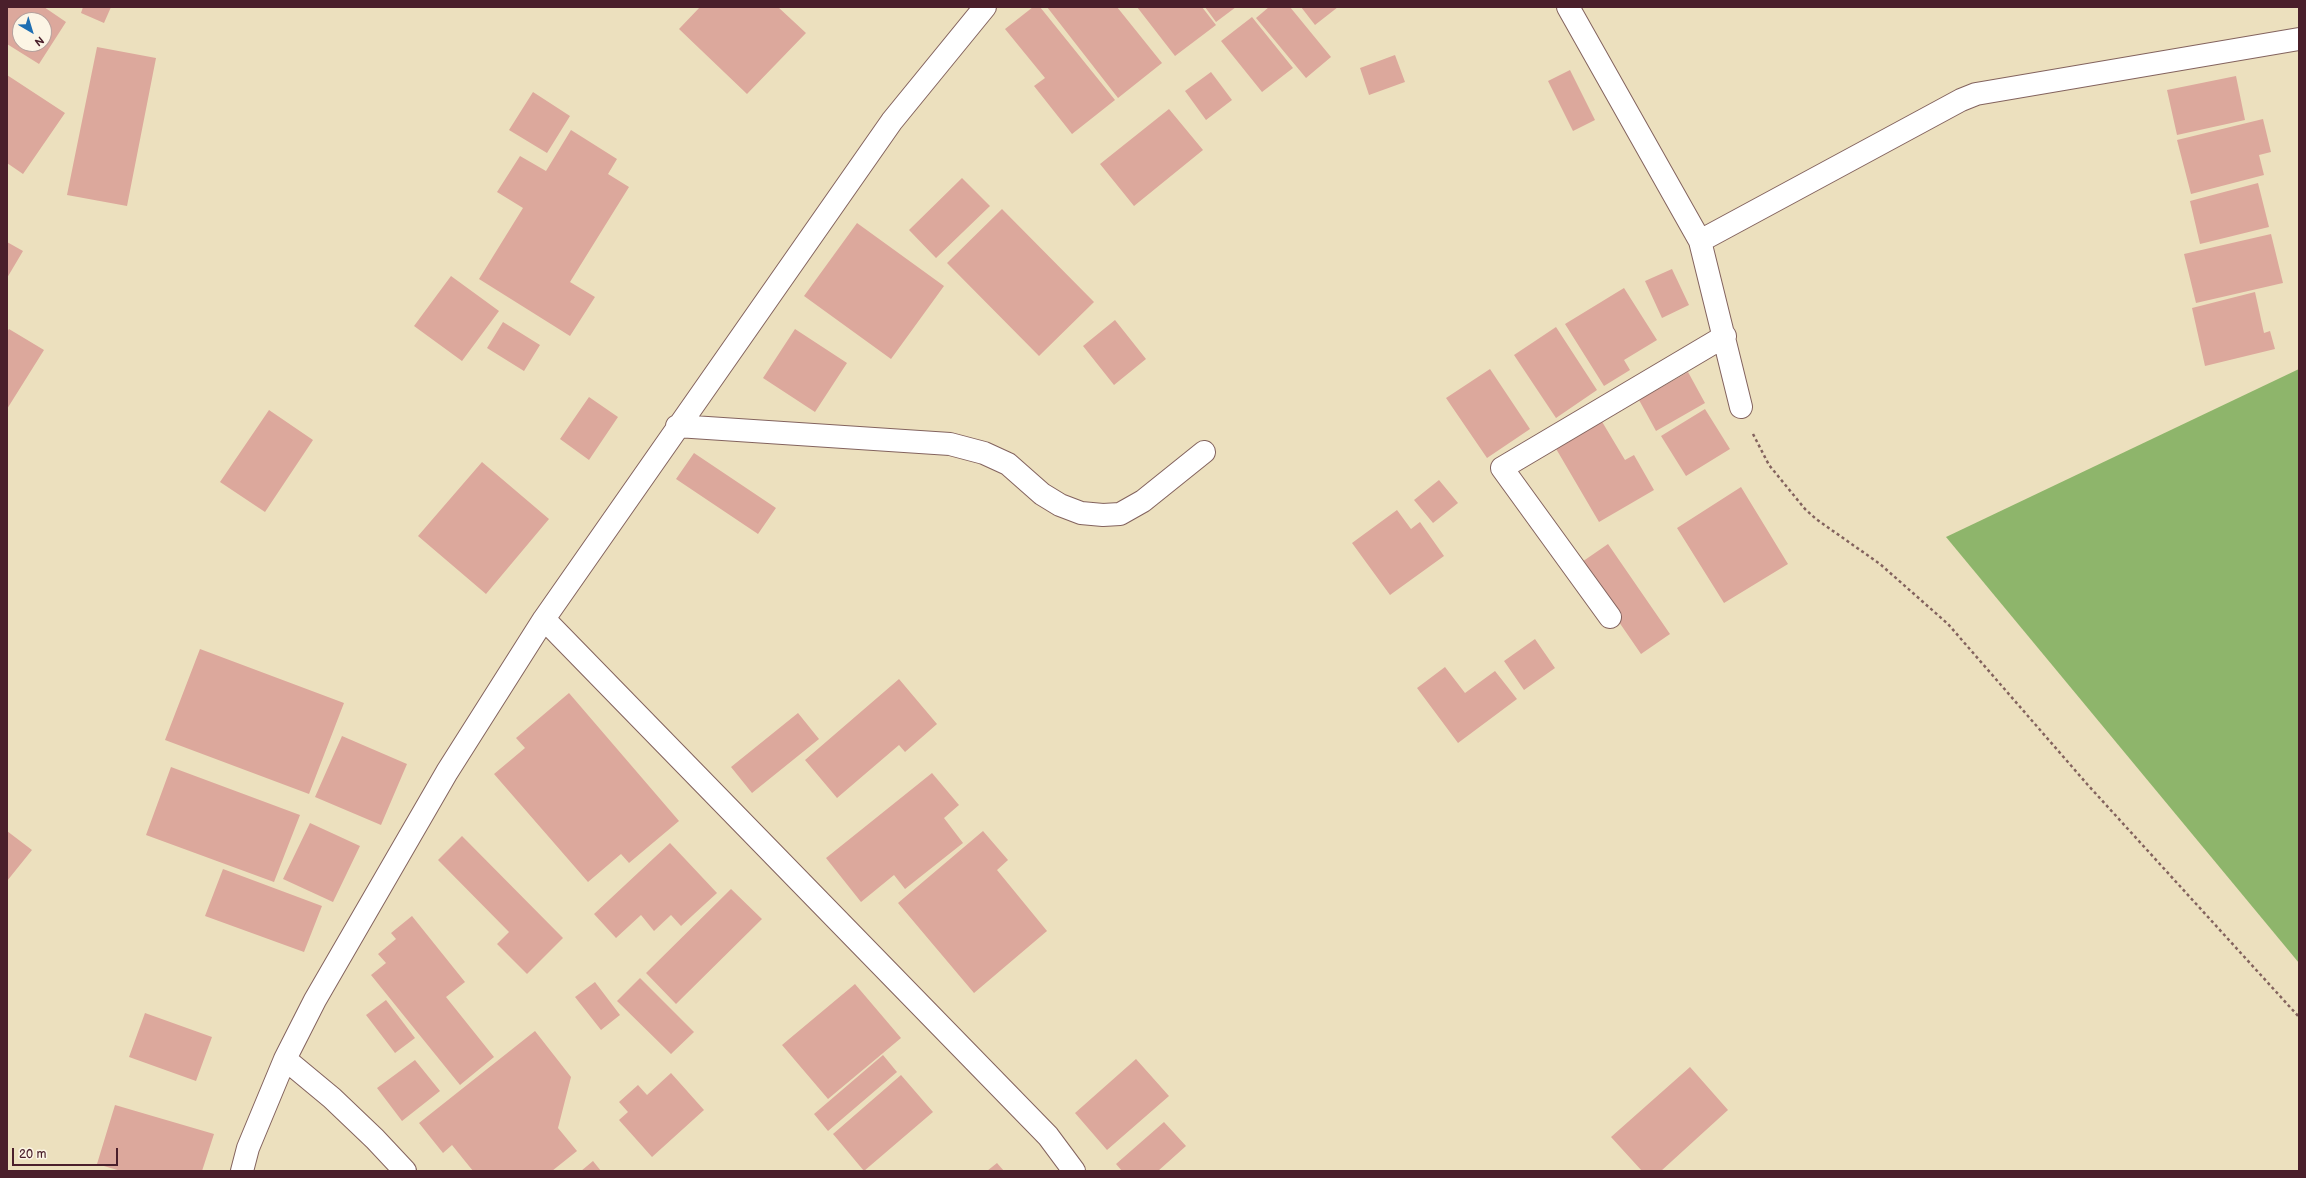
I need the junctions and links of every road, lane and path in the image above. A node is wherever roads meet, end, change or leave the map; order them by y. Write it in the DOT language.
graph roads {
  1 [pos="1568,7"];
  2 [pos="975,11"];
  3 [pos="2299,39"];
  4 [pos="1700,241"];
  5 [pos="1725,336"];
  6 [pos="1741,408"];
  7 [pos="677,426"];
  8 [pos="1204,452"];
  9 [pos="1610,617"];
  10 [pos="544,619"];
  11 [pos="2299,1017"];
  12 [pos="285,1059"];
  13 [pos="242,1171"];
  14 [pos="405,1171"];
  15 [pos="1074,1171"];
  1 -- 4 [label="street"];
  2 -- 7 [label="street"];
  3 -- 4 [label="street"];
  4 -- 5 [label="street"];
  5 -- 6 [label="street"];
  5 -- 9 [label="street"];
  6 -- 11 [label="path"];
  7 -- 8 [label="street"];
  7 -- 10 [label="street"];
  10 -- 12 [label="street"];
  10 -- 15 [label="street"];
  12 -- 13 [label="street"];
  12 -- 14 [label="street"];
}
